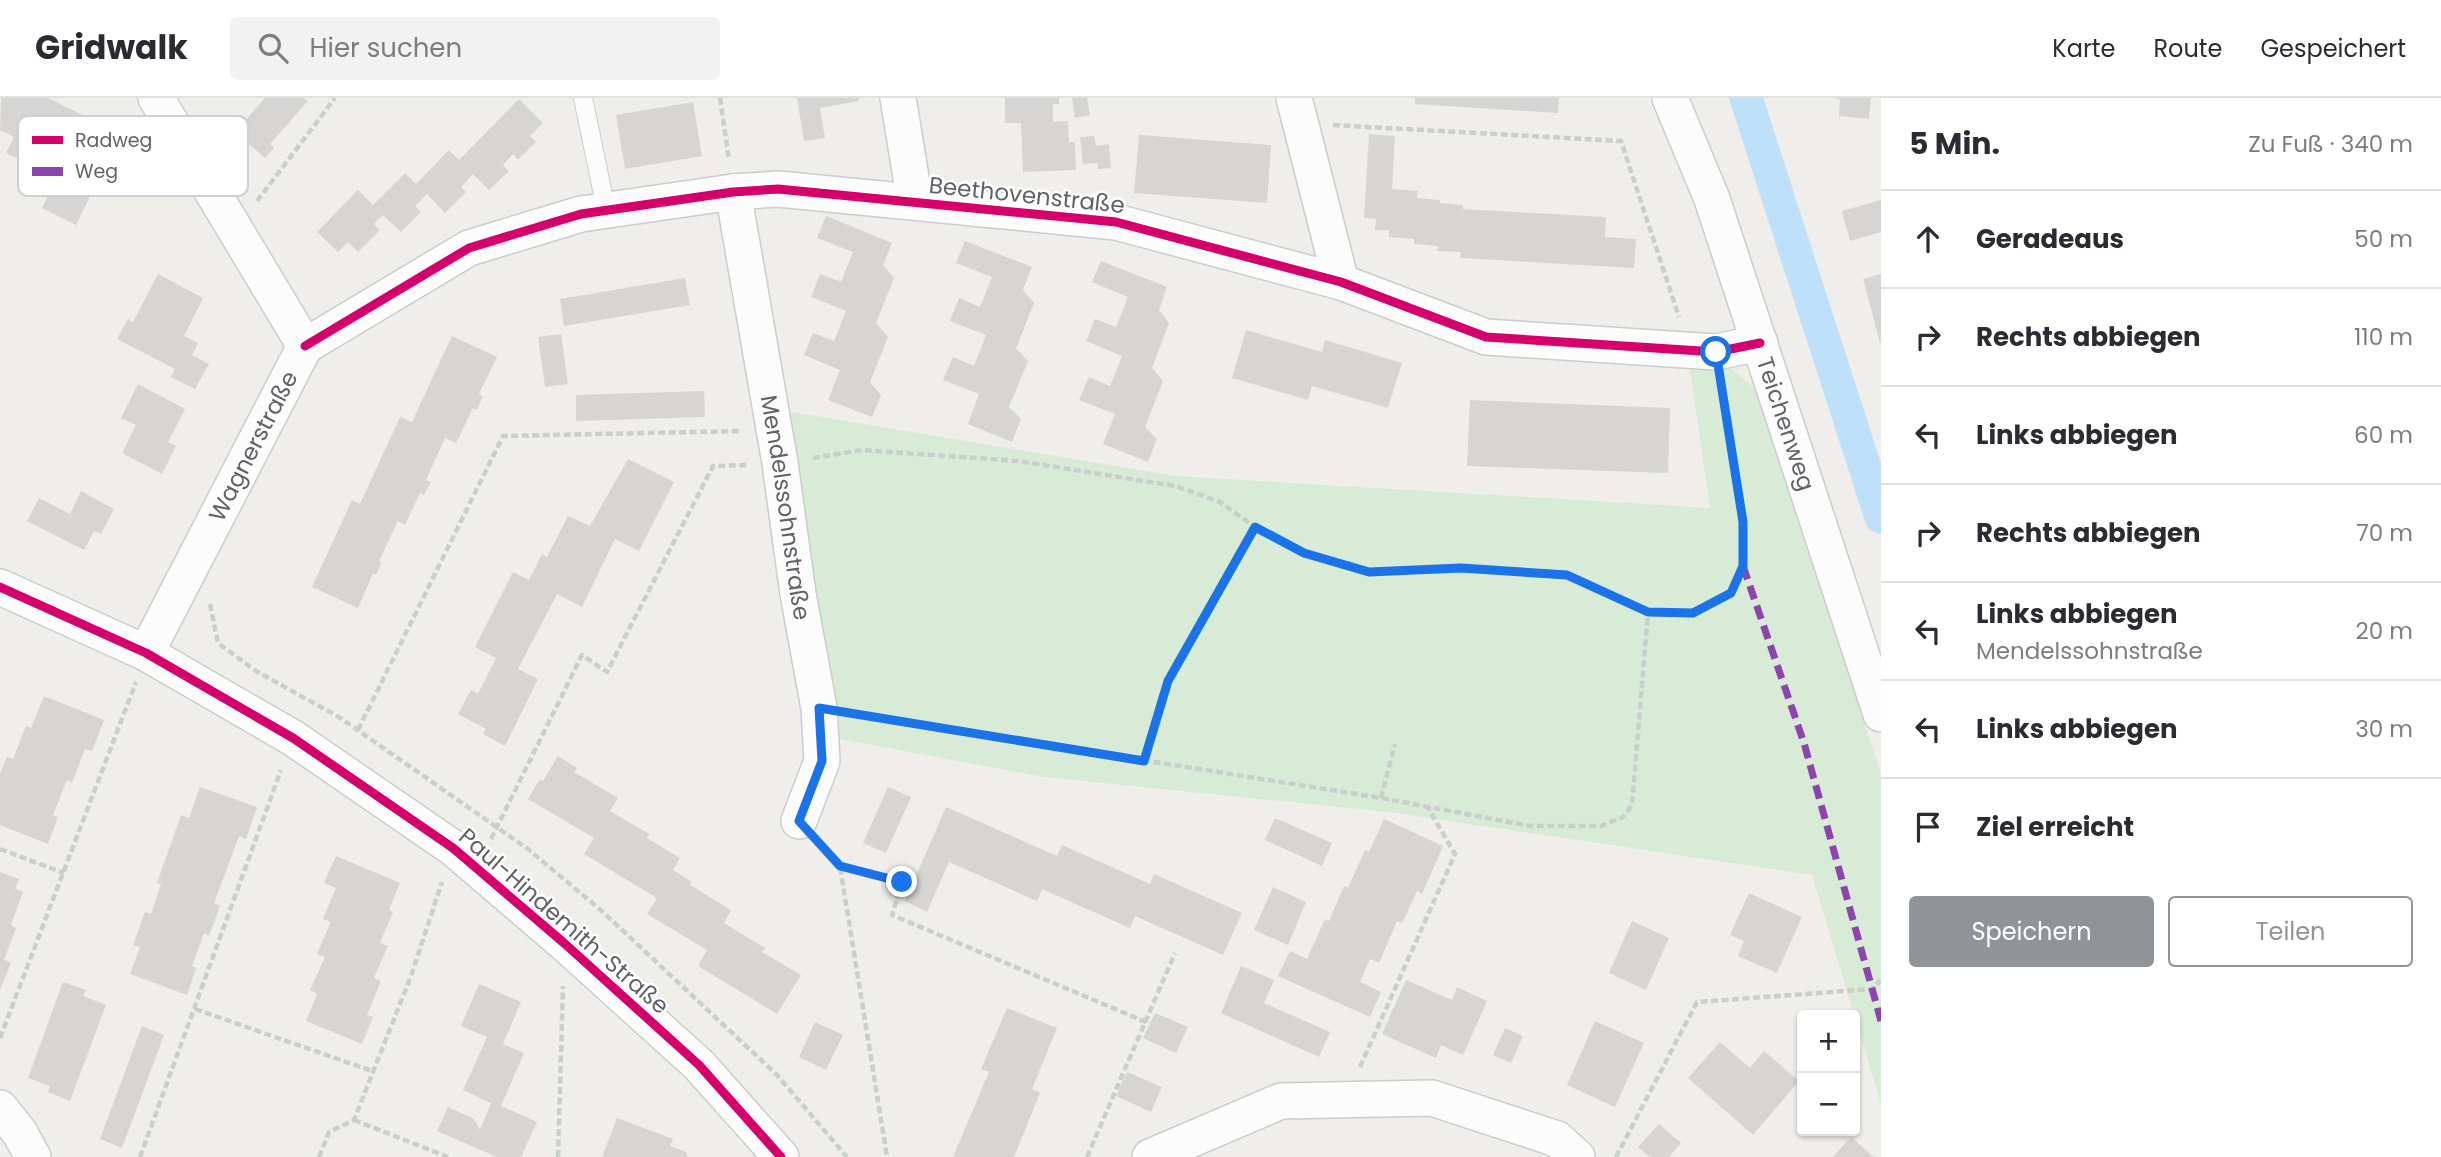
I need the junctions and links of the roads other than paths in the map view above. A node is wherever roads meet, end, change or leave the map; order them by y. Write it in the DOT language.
graph roads {
  1 [pos="156,98"];
  2 [pos="583,98"];
  3 [pos="898,98"];
  4 [pos="1670,98"];
  5 [pos="1298,111"];
  6 [pos="167,116"];
  7 [pos="733,192"];
  8 [pos="215,196"];
  9 [pos="915,202"];
  10 [pos="606,209"];
  11 [pos="1341,282"];
  12 [pos="1760,343"];
  13 [pos="305,346"];
  14 [pos="0,587"];
  15 [pos="146,653"];
  16 [pos="1881,714"];
  17 [pos="799,821"];
  18 [pos="0,1108"];
  19 [pos="33,1157"];
  20 [pos="781,1157"];
  21 [pos="1150,1157"];
  22 [pos="1577,1157"];
  1 -- 6 [label="street, Wagnerstraße"];
  2 -- 10 [label="lane"];
  3 -- 9 [label="street"];
  4 -- 12 [label="street, Teichenweg"];
  5 -- 11 [label="street"];
  7 -- 9 [label="street, Beethovenstraße"];
  7 -- 10 [label="street, Beethovenstraße"];
  7 -- 17 [label="street, Mendelssohnstraße"];
  8 -- 13 [label="street, Wagnerstraße"];
  9 -- 11 [label="street, Beethovenstraße"];
  10 -- 13 [label="street, Beethovenstraße"];
  11 -- 12 [label="street, Beethovenstraße"];
  12 -- 16 [label="street, Teichenweg"];
  13 -- 15 [label="street, Wagnerstraße"];
  14 -- 15 [label="street, Paul-Hindemith-Straße"];
  15 -- 20 [label="street, Paul-Hindemith-Straße"];
  18 -- 19 [label="street"];
  21 -- 22 [label="street"];
}
